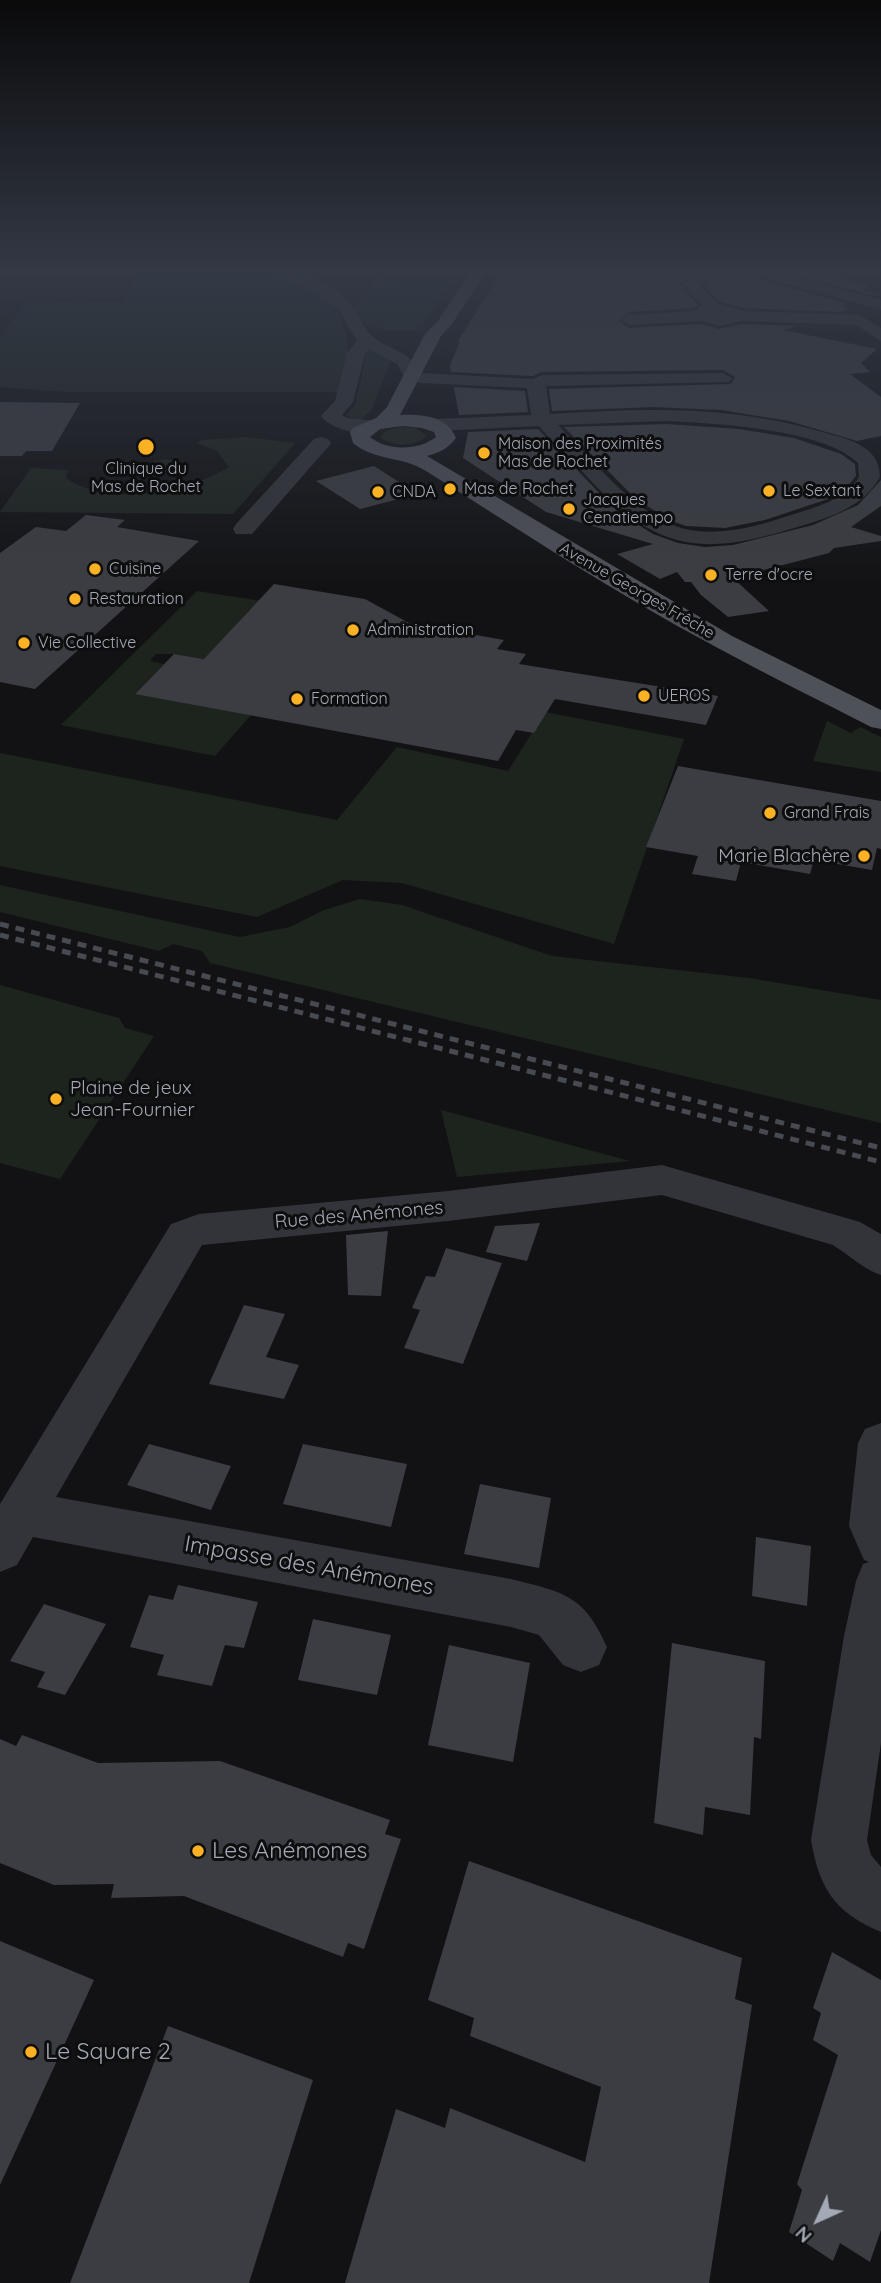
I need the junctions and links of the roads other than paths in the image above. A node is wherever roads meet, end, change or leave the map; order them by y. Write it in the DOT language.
graph roads {
  1 [pos="350,379"];
  2 [pos="415,379"];
  3 [pos="416,379"];
  4 [pos="449,379"];
  5 [pos="678,379"];
  6 [pos="536,387"];
  7 [pos="542,418"];
  8 [pos="370,431"];
  9 [pos="438,433"];
  10 [pos="299,439"];
  11 [pos="327,442"];
  12 [pos="400,452"];
  13 [pos="244,529"];
  14 [pos="881,710"];
  15 [pos="881,721"];
  16 [pos="881,1259"];
  17 [pos="881,1443"];
  18 [pos="11,1531"];
  19 [pos="881,1544"];
  20 [pos="881,1581"];
  21 [pos="581,1647"];
  22 [pos="881,1903"];
  1 -- 8 [label="street"];
  2 -- 8 [label="main road, Avenue Georges Frêche"];
  3 -- 9 [label="main road, Avenue Georges Frêche"];
  4 -- 6 [label="street"];
  5 -- 6 [label="street"];
  6 -- 7 [label="street"];
  7 -- 7 [label="street"];
  7 -- 9 [label="street"];
  8 -- 9 [label="main road"];
  8 -- 11 [label="street"];
  8 -- 12 [label="main road"];
  9 -- 12 [label="main road"];
  9 -- 14 [label="main road, Avenue Georges Frêche"];
  10 -- 11 [label="street"];
  11 -- 13 [label="street"];
  12 -- 15 [label="main road, Avenue Georges Frêche"];
  16 -- 18 [label="street, Rue des Anémones"];
  17 -- 19 [label="street"];
  18 -- 21 [label="street, Impasse des Anémones"];
  20 -- 22 [label="street"];
}
